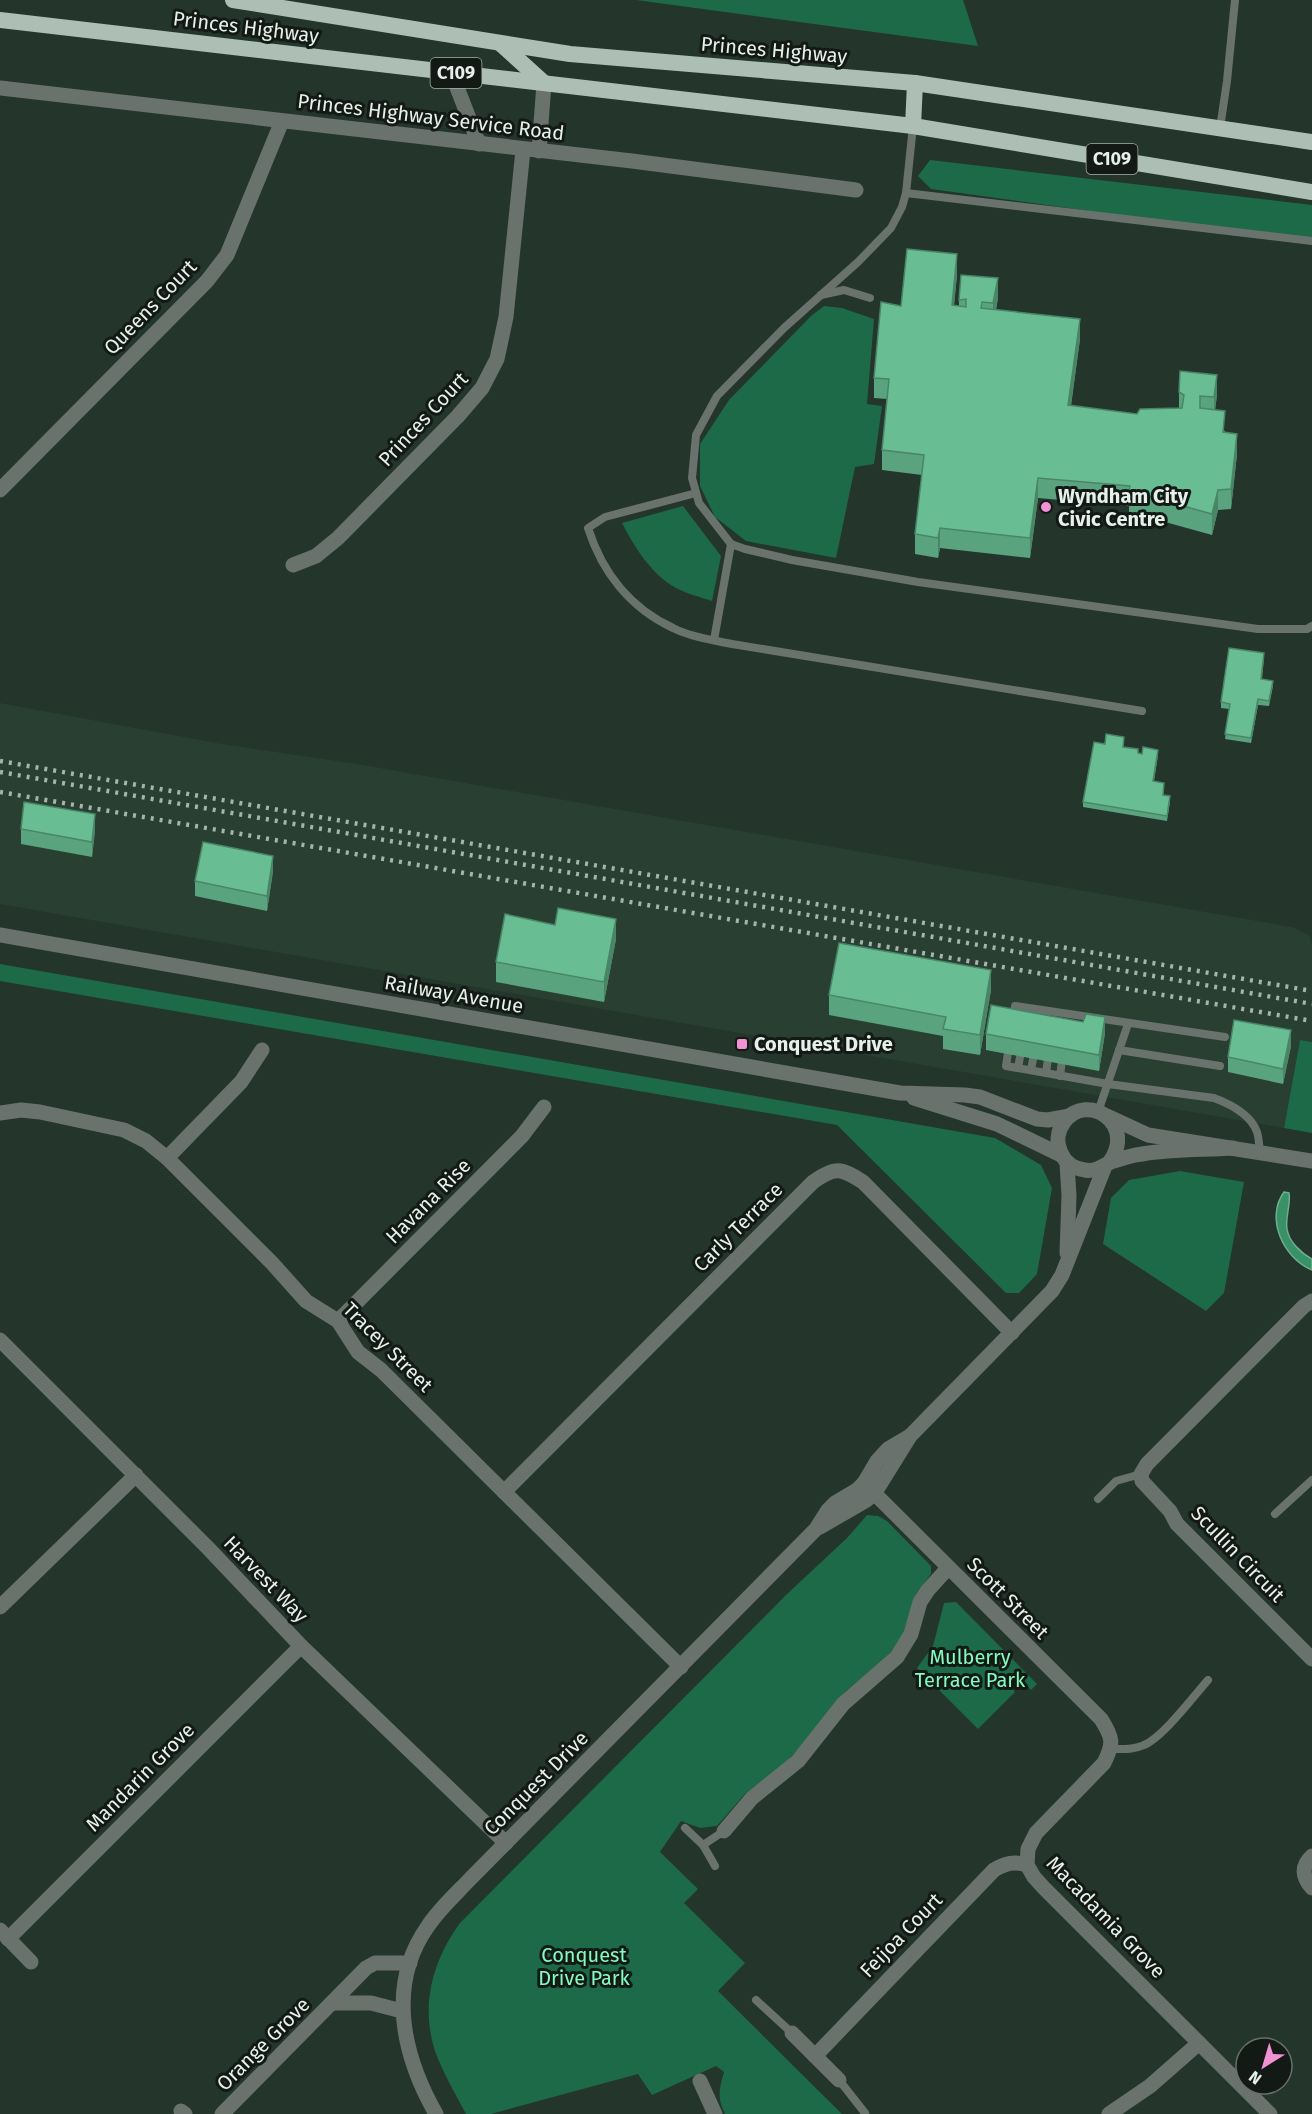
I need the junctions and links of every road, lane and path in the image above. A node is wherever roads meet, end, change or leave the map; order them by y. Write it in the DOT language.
graph roads {
  1 [pos="233,0"];
  2 [pos="1235,0"];
  3 [pos="0,20"];
  4 [pos="501,44"];
  5 [pos="451,72"];
  6 [pos="544,83"];
  7 [pos="915,83"];
  8 [pos="0,88"];
  9 [pos="282,121"];
  10 [pos="913,126"];
  11 [pos="1220,128"];
  12 [pos="1312,142"];
  13 [pos="479,144"];
  14 [pos="523,150"];
  15 [pos="539,151"];
  16 [pos="856,190"];
  17 [pos="1312,192"];
  18 [pos="906,193"];
  19 [pos="1312,241"];
  20 [pos="819,295"];
  21 [pos="870,297"];
  22 [pos="0,490"];
  23 [pos="696,493"];
  24 [pos="731,544"];
  25 [pos="293,566"];
  26 [pos="1312,626"];
  27 [pos="714,640"];
  28 [pos="1142,711"];
  29 [pos="0,935"];
  30 [pos="1029,1008"];
  31 [pos="1041,1010"];
  32 [pos="1054,1012"];
  33 [pos="1068,1014"];
  34 [pos="1082,1016"];
  35 [pos="1027,1018"];
  36 [pos="1097,1019"];
  37 [pos="1039,1020"];
  38 [pos="1053,1022"];
  39 [pos="1067,1024"];
  40 [pos="1128,1024"];
  41 [pos="1012,1026"];
  42 [pos="1081,1027"];
  43 [pos="1095,1029"];
  44 [pos="1011,1036"];
  45 [pos="1225,1037"];
  46 [pos="1023,1038"];
  47 [pos="1036,1040"];
  48 [pos="1050,1042"];
  49 [pos="1064,1045"];
  50 [pos="262,1050"];
  51 [pos="1119,1050"];
  52 [pos="1220,1066"];
  53 [pos="1074,1067"];
  54 [pos="1018,1068"];
  55 [pos="1031,1070"];
  56 [pos="1089,1070"];
  57 [pos="1046,1073"];
  58 [pos="1060,1076"];
  59 [pos="1073,1078"];
  60 [pos="1088,1080"];
  61 [pos="1108,1084"];
  62 [pos="900,1093"];
  63 [pos="544,1107"];
  64 [pos="0,1113"];
  65 [pos="1103,1114"];
  66 [pos="1070,1116"];
  67 [pos="1233,1148"];
  68 [pos="1260,1152"];
  69 [pos="167,1158"];
  70 [pos="1064,1159"];
  71 [pos="1312,1161"];
  72 [pos="1107,1164"];
  73 [pos="1066,1265"];
  74 [pos="1312,1301"];
  75 [pos="338,1321"];
  76 [pos="1012,1333"];
  77 [pos="0,1340"];
  78 [pos="1141,1474"];
  79 [pos="136,1475"];
  80 [pos="1312,1480"];
  81 [pos="869,1489"];
  82 [pos="504,1492"];
  83 [pos="1098,1499"];
  84 [pos="1275,1514"];
  85 [pos="948,1568"];
  86 [pos="0,1607"];
  87 [pos="301,1646"];
  88 [pos="1312,1659"];
  89 [pos="681,1667"];
  90 [pos="1208,1680"];
  91 [pos="1111,1749"];
  92 [pos="685,1828"];
  93 [pos="724,1830"];
  94 [pos="506,1843"];
  95 [pos="703,1845"];
  96 [pos="1312,1856"];
  97 [pos="1027,1865"];
  98 [pos="715,1866"];
  99 [pos="1312,1888"];
  100 [pos="4,1935"];
  101 [pos="31,1962"];
  102 [pos="410,1963"];
  103 [pos="756,2000"];
  104 [pos="333,2003"];
  105 [pos="402,2011"];
  106 [pos="792,2033"];
  107 [pos="1199,2043"];
  108 [pos="815,2056"];
  109 [pos="839,2080"];
  110 [pos="700,2081"];
  111 [pos="865,2113"];
  112 [pos="222,2114"];
  113 [pos="436,2114"];
  114 [pos="715,2114"];
  115 [pos="1109,2114"];
  116 [pos="1270,2114"];
  1 -- 4 [label="highway, Princes Highway / C109"];
  2 -- 11 [label="lane"];
  3 -- 5 [label="highway, Princes Highway / C109"];
  4 -- 6 [label="highway"];
  4 -- 7 [label="highway, Princes Highway / C109"];
  5 -- 6 [label="highway, Princes Highway / C109"];
  5 -- 13 [label="street"];
  6 -- 10 [label="highway, Princes Highway / C109"];
  6 -- 15 [label="street"];
  7 -- 10 [label="highway"];
  7 -- 11 [label="highway, Princes Highway / C109"];
  8 -- 9 [label="street, Princes Highway Service Road"];
  9 -- 13 [label="street, Princes Highway Service Road"];
  9 -- 22 [label="street, Queens Court"];
  10 -- 17 [label="highway, Princes Highway / C109"];
  10 -- 18 [label="lane"];
  11 -- 12 [label="highway, Princes Highway / C109"];
  13 -- 14 [label="street, Princes Highway Service Road"];
  14 -- 15 [label="street, Princes Highway Service Road"];
  14 -- 25 [label="street, Princes Court"];
  15 -- 16 [label="street, Princes Highway Service Road"];
  18 -- 19 [label="lane"];
  18 -- 20 [label="lane"];
  20 -- 21 [label="lane"];
  20 -- 23 [label="lane"];
  23 -- 24 [label="lane"];
  23 -- 27 [label="lane"];
  24 -- 26 [label="lane"];
  24 -- 27 [label="lane"];
  27 -- 28 [label="lane"];
  29 -- 62 [label="street, Railway Avenue"];
  30 -- 31 [label="lane"];
  30 -- 35 [label="lane"];
  30 -- 41 [label="lane"];
  31 -- 32 [label="lane"];
  31 -- 37 [label="lane"];
  32 -- 33 [label="lane"];
  32 -- 38 [label="lane"];
  33 -- 34 [label="lane"];
  33 -- 39 [label="lane"];
  34 -- 36 [label="lane"];
  34 -- 42 [label="lane"];
  36 -- 40 [label="lane"];
  36 -- 43 [label="lane"];
  40 -- 45 [label="lane"];
  40 -- 51 [label="lane"];
  44 -- 54 [label="lane"];
  46 -- 54 [label="lane"];
  47 -- 55 [label="lane"];
  48 -- 57 [label="lane"];
  49 -- 58 [label="lane"];
  50 -- 69 [label="street"];
  51 -- 52 [label="lane"];
  51 -- 61 [label="lane"];
  53 -- 59 [label="lane"];
  54 -- 55 [label="lane"];
  55 -- 57 [label="lane"];
  56 -- 60 [label="lane"];
  57 -- 58 [label="lane"];
  58 -- 59 [label="lane"];
  59 -- 60 [label="lane"];
  60 -- 61 [label="lane"];
  61 -- 65 [label="lane"];
  61 -- 68 [label="lane"];
  62 -- 66 [label="street, Railway Avenue"];
  62 -- 70 [label="street, Railway Avenue"];
  63 -- 75 [label="street, Havana Rise"];
  64 -- 69 [label="street, Tracey Street"];
  65 -- 66 [label="street"];
  65 -- 67 [label="street"];
  65 -- 72 [label="street"];
  66 -- 70 [label="street"];
  67 -- 68 [label="street"];
  67 -- 72 [label="street"];
  68 -- 71 [label="street"];
  69 -- 75 [label="street, Tracey Street"];
  70 -- 72 [label="street"];
  70 -- 73 [label="street, Conquest Drive"];
  72 -- 73 [label="street, Conquest Drive"];
  73 -- 76 [label="street, Conquest Drive"];
  74 -- 78 [label="street"];
  75 -- 82 [label="street, Tracey Street"];
  76 -- 81 [label="street, Conquest Drive"];
  76 -- 82 [label="street, Carly Terrace"];
  77 -- 79 [label="street, Harvest Way"];
  78 -- 83 [label="lane"];
  78 -- 88 [label="street, Scullin Circuit"];
  79 -- 86 [label="street"];
  79 -- 87 [label="street, Harvest Way"];
  80 -- 84 [label="lane"];
  81 -- 85 [label="street, Scott Street"];
  81 -- 89 [label="street, Conquest Drive"];
  82 -- 89 [label="street, Tracey Street"];
  85 -- 91 [label="street, Scott Street"];
  85 -- 93 [label="street"];
  87 -- 94 [label="street, Harvest Way"];
  87 -- 100 [label="street, Mandarin Grove"];
  89 -- 94 [label="street, Conquest Drive"];
  90 -- 91 [label="lane"];
  91 -- 97 [label="street, Macadamia Grove"];
  92 -- 95 [label="lane"];
  93 -- 95 [label="lane"];
  94 -- 102 [label="street, Conquest Drive"];
  95 -- 98 [label="lane"];
  96 -- 99 [label="street"];
  97 -- 107 [label="street, Macadamia Grove"];
  97 -- 108 [label="street, Feijoa Court"];
  100 -- 101 [label="street, Mandarin Grove"];
  102 -- 104 [label="street, Orange Grove"];
  102 -- 105 [label="street, Conquest Drive"];
  103 -- 106 [label="lane"];
  104 -- 105 [label="street, Orange Grove"];
  104 -- 112 [label="street, Orange Grove"];
  105 -- 113 [label="street, Conquest Drive"];
  106 -- 108 [label="street"];
  107 -- 115 [label="street"];
  107 -- 116 [label="street, Macadamia Grove"];
  108 -- 109 [label="street"];
  109 -- 111 [label="lane"];
  110 -- 114 [label="street"];
}
